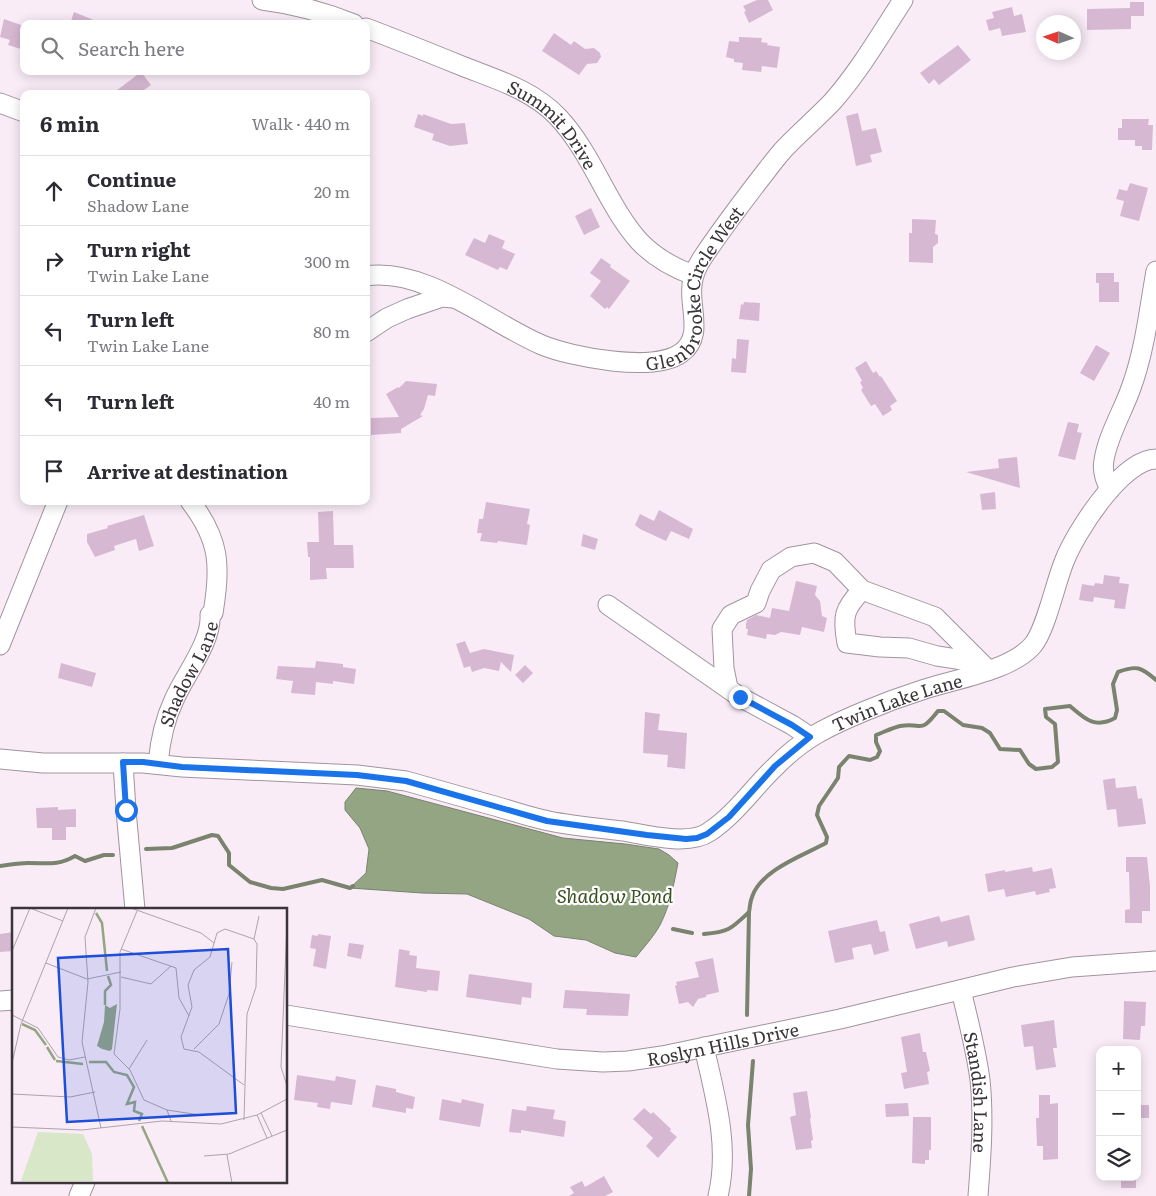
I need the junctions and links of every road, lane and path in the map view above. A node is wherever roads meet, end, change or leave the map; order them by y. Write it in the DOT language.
graph roads {
  1 [pos="262,0"];
  2 [pos="903,0"];
  3 [pos="343,20"];
  4 [pos="370,30"];
  5 [pos="0,103"];
  6 [pos="20,110"];
  7 [pos="1156,271"];
  8 [pos="370,275"];
  9 [pos="693,275"];
  10 [pos="455,298"];
  11 [pos="370,329"];
  12 [pos="1156,459"];
  13 [pos="1110,489"];
  14 [pos="56,505"];
  15 [pos="193,505"];
  16 [pos="862,590"];
  17 [pos="608,605"];
  18 [pos="0,646"];
  19 [pos="988,670"];
  20 [pos="728,688"];
  21 [pos="810,737"];
  22 [pos="0,759"];
  23 [pos="123,762"];
  24 [pos="158,764"];
  25 [pos="135,908"];
  26 [pos="1156,961"];
  27 [pos="960,990"];
  28 [pos="288,1014"];
  29 [pos="704,1047"];
  30 [pos="84,1184"];
  31 [pos="79,1196"];
  32 [pos="718,1196"];
  33 [pos="978,1196"];
  1 -- 3 [label="street"];
  2 -- 9 [label="street, Glenbrooke Circle West"];
  4 -- 9 [label="street, Summit Drive"];
  5 -- 6 [label="street"];
  7 -- 13 [label="street"];
  8 -- 10 [label="street, Glenbrooke Circle West"];
  9 -- 10 [label="street, Glenbrooke Circle West"];
  10 -- 11 [label="street"];
  12 -- 13 [label="street, Twin Lake Lane"];
  13 -- 19 [label="street, Twin Lake Lane"];
  14 -- 18 [label="street"];
  15 -- 24 [label="street, Shadow Lane"];
  16 -- 19 [label="street"];
  16 -- 19 [label="street"];
  16 -- 20 [label="street"];
  17 -- 20 [label="street"];
  19 -- 21 [label="street, Twin Lake Lane"];
  20 -- 21 [label="street"];
  21 -- 24 [label="street, Twin Lake Lane"];
  22 -- 23 [label="street, Twin Lake Lane"];
  23 -- 24 [label="street, Twin Lake Lane"];
  23 -- 25 [label="street"];
  26 -- 27 [label="street, Roslyn Hills Drive"];
  27 -- 29 [label="street, Roslyn Hills Drive"];
  27 -- 33 [label="street, Standish Lane"];
  28 -- 29 [label="street, Roslyn Hills Drive"];
  29 -- 32 [label="street"];
  30 -- 31 [label="street"];
}
